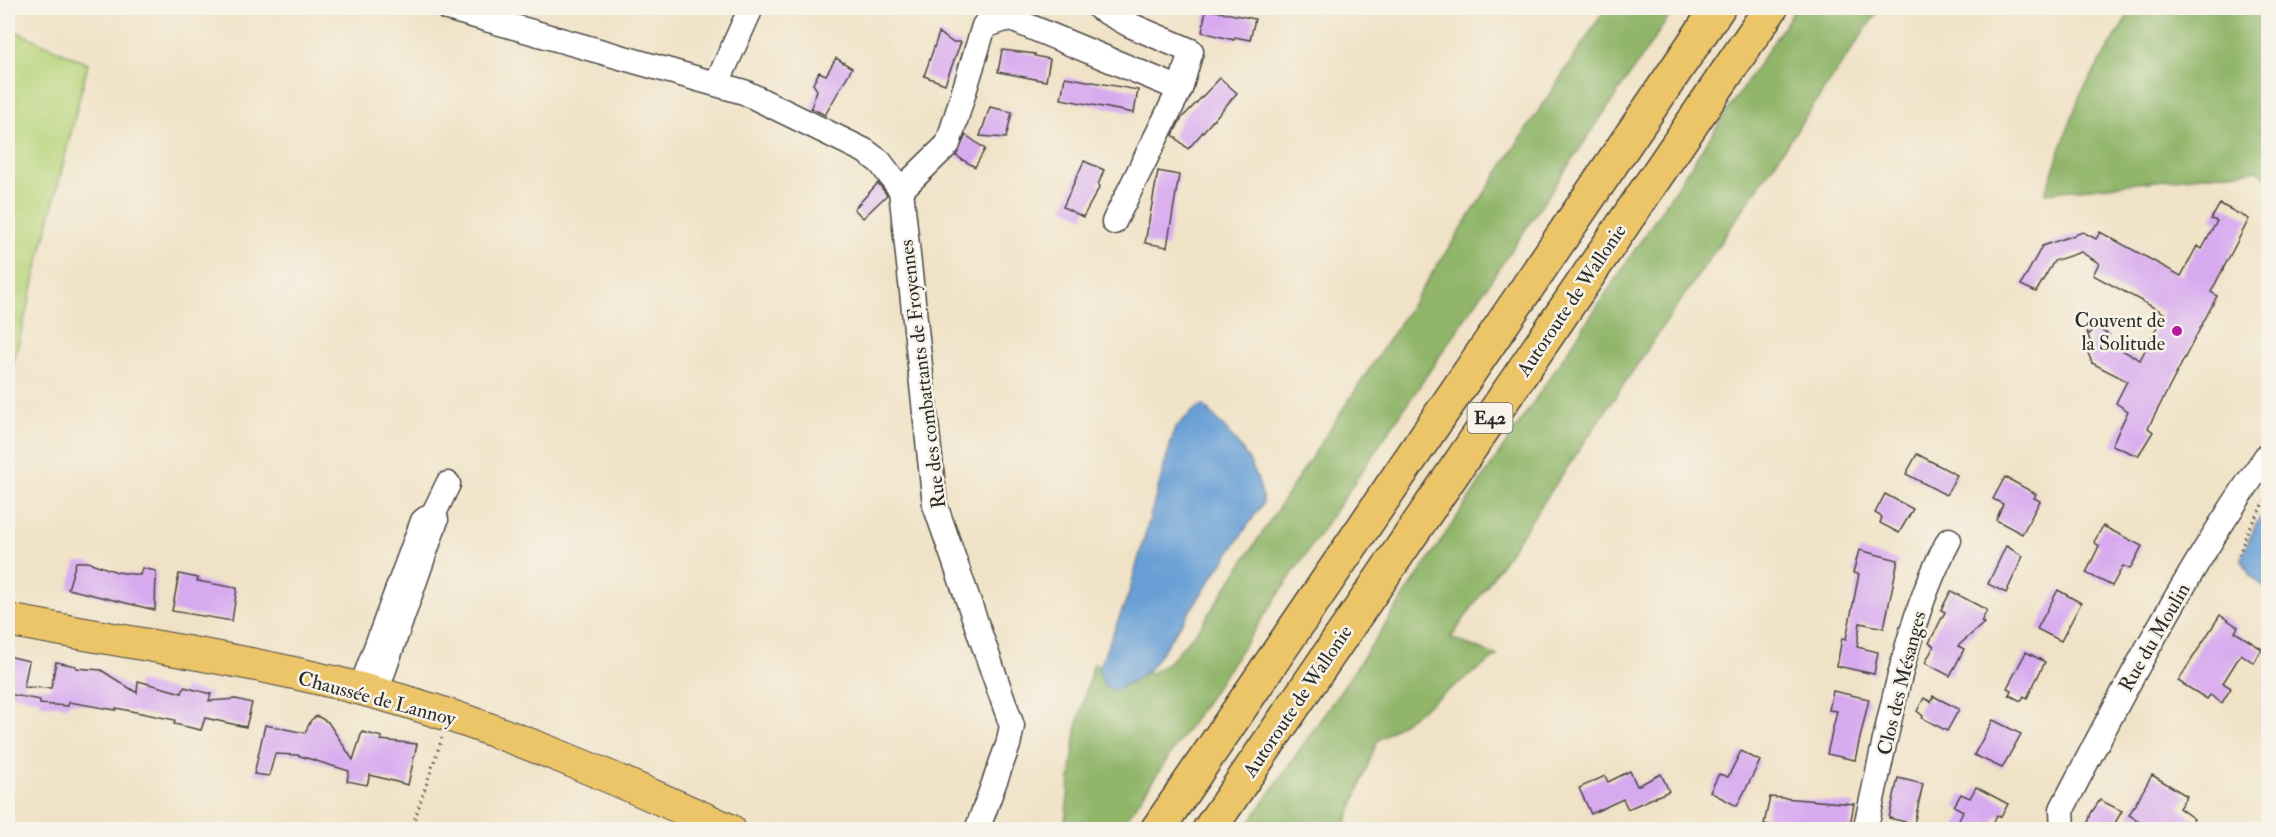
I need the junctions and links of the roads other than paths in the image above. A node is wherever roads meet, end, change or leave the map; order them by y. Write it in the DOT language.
graph roads {
  1 [pos="447,8"];
  2 [pos="751,8"];
  3 [pos="1099,8"];
  4 [pos="1718,8"];
  5 [pos="1771,8"];
  6 [pos="983,17"];
  7 [pos="717,83"];
  8 [pos="1180,89"];
  9 [pos="901,190"];
  10 [pos="1114,222"];
  11 [pos="2268,454"];
  12 [pos="448,484"];
  13 [pos="1949,540"];
  14 [pos="8,620"];
  15 [pos="368,693"];
  16 [pos="730,830"];
  17 [pos="977,830"];
  18 [pos="1157,830"];
  19 [pos="1209,830"];
  20 [pos="1865,830"];
  21 [pos="2063,830"];
  1 -- 7 [label="street"];
  2 -- 7 [label="street"];
  3 -- 8 [label="street"];
  4 -- 18 [label="highway, E42"];
  5 -- 19 [label="highway, Autoroute de Wallonie / E42"];
  6 -- 8 [label="street"];
  6 -- 9 [label="street"];
  7 -- 9 [label="street"];
  8 -- 10 [label="street"];
  9 -- 17 [label="street, Rue des combattants de Froyennes"];
  11 -- 21 [label="street, Rue du Moulin"];
  12 -- 15 [label="street"];
  13 -- 20 [label="street, Clos des Mésanges"];
  14 -- 15 [label="main road, Chaussée de Lannoy"];
  15 -- 16 [label="main road, Chaussée de Lannoy"];
}
